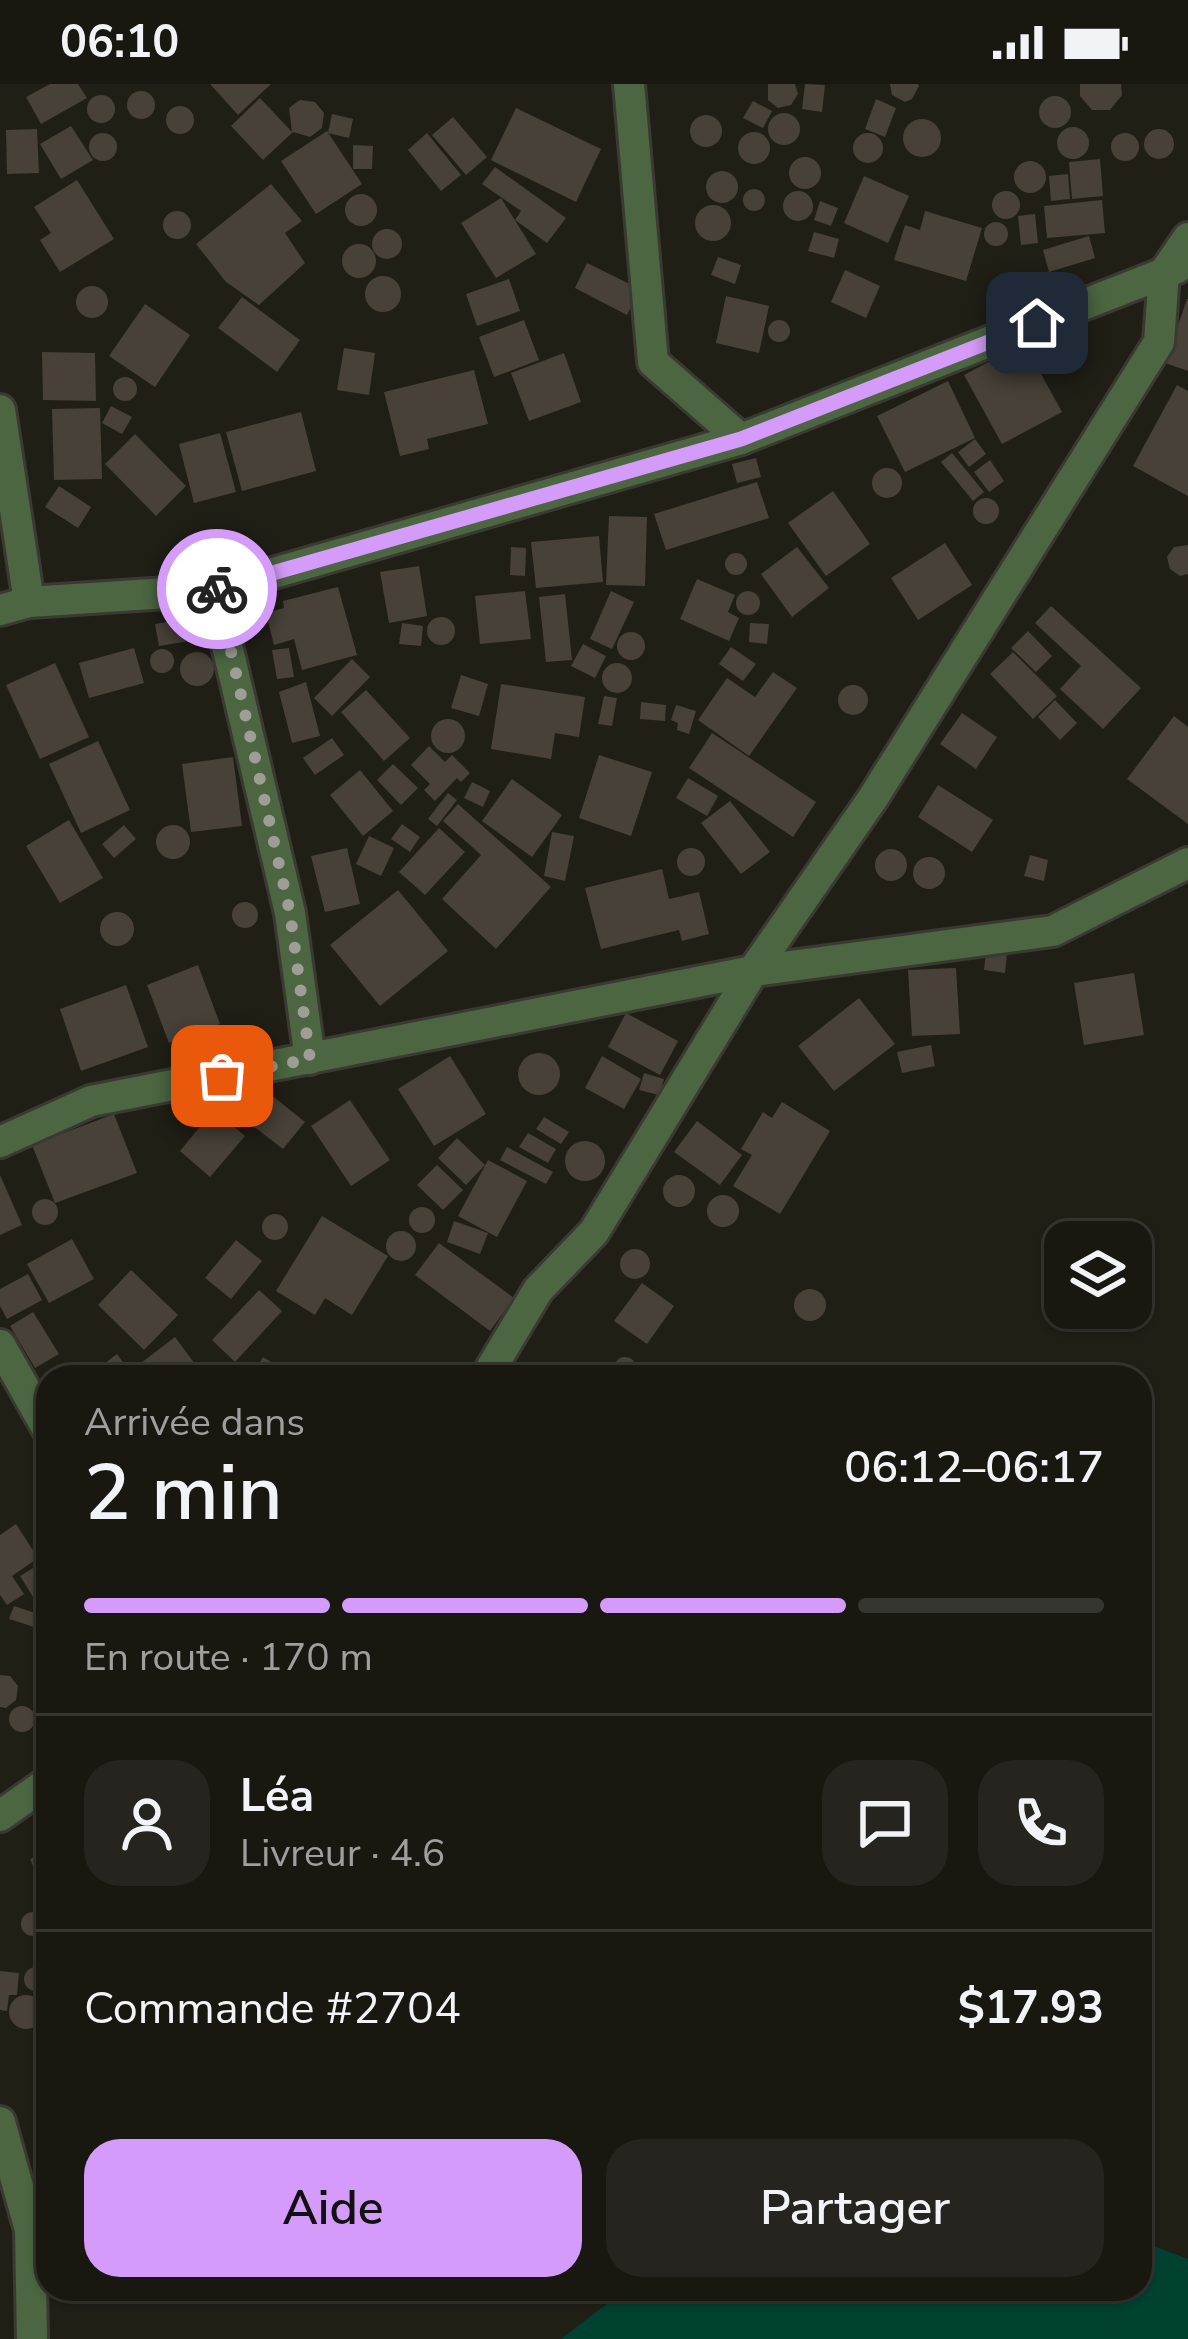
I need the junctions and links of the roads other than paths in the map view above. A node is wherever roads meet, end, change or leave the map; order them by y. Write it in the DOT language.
graph roads {
  1 [pos="629,84"];
  2 [pos="1188,238"];
  3 [pos="1176,268"];
  4 [pos="0,410"];
  5 [pos="741,439"];
  6 [pos="214,590"];
  7 [pos="14,606"];
  8 [pos="1188,863"];
  9 [pos="753,971"];
  10 [pos="310,1059"];
  11 [pos="0,1142"];
  12 [pos="0,1345"];
  13 [pos="493,1365"];
  14 [pos="36,1409"];
  15 [pos="36,1790"];
  16 [pos="0,1816"];
  17 [pos="0,2122"];
  18 [pos="32,2339"];
  1 -- 5 [label="street"];
  2 -- 3 [label="street"];
  3 -- 5 [label="street"];
  3 -- 9 [label="street"];
  4 -- 7 [label="street"];
  5 -- 6 [label="street"];
  6 -- 7 [label="street"];
  6 -- 10 [label="street"];
  8 -- 9 [label="street"];
  9 -- 10 [label="street"];
  9 -- 13 [label="street"];
  10 -- 11 [label="street"];
  12 -- 14 [label="street"];
  15 -- 16 [label="street"];
  17 -- 18 [label="street"];
}
